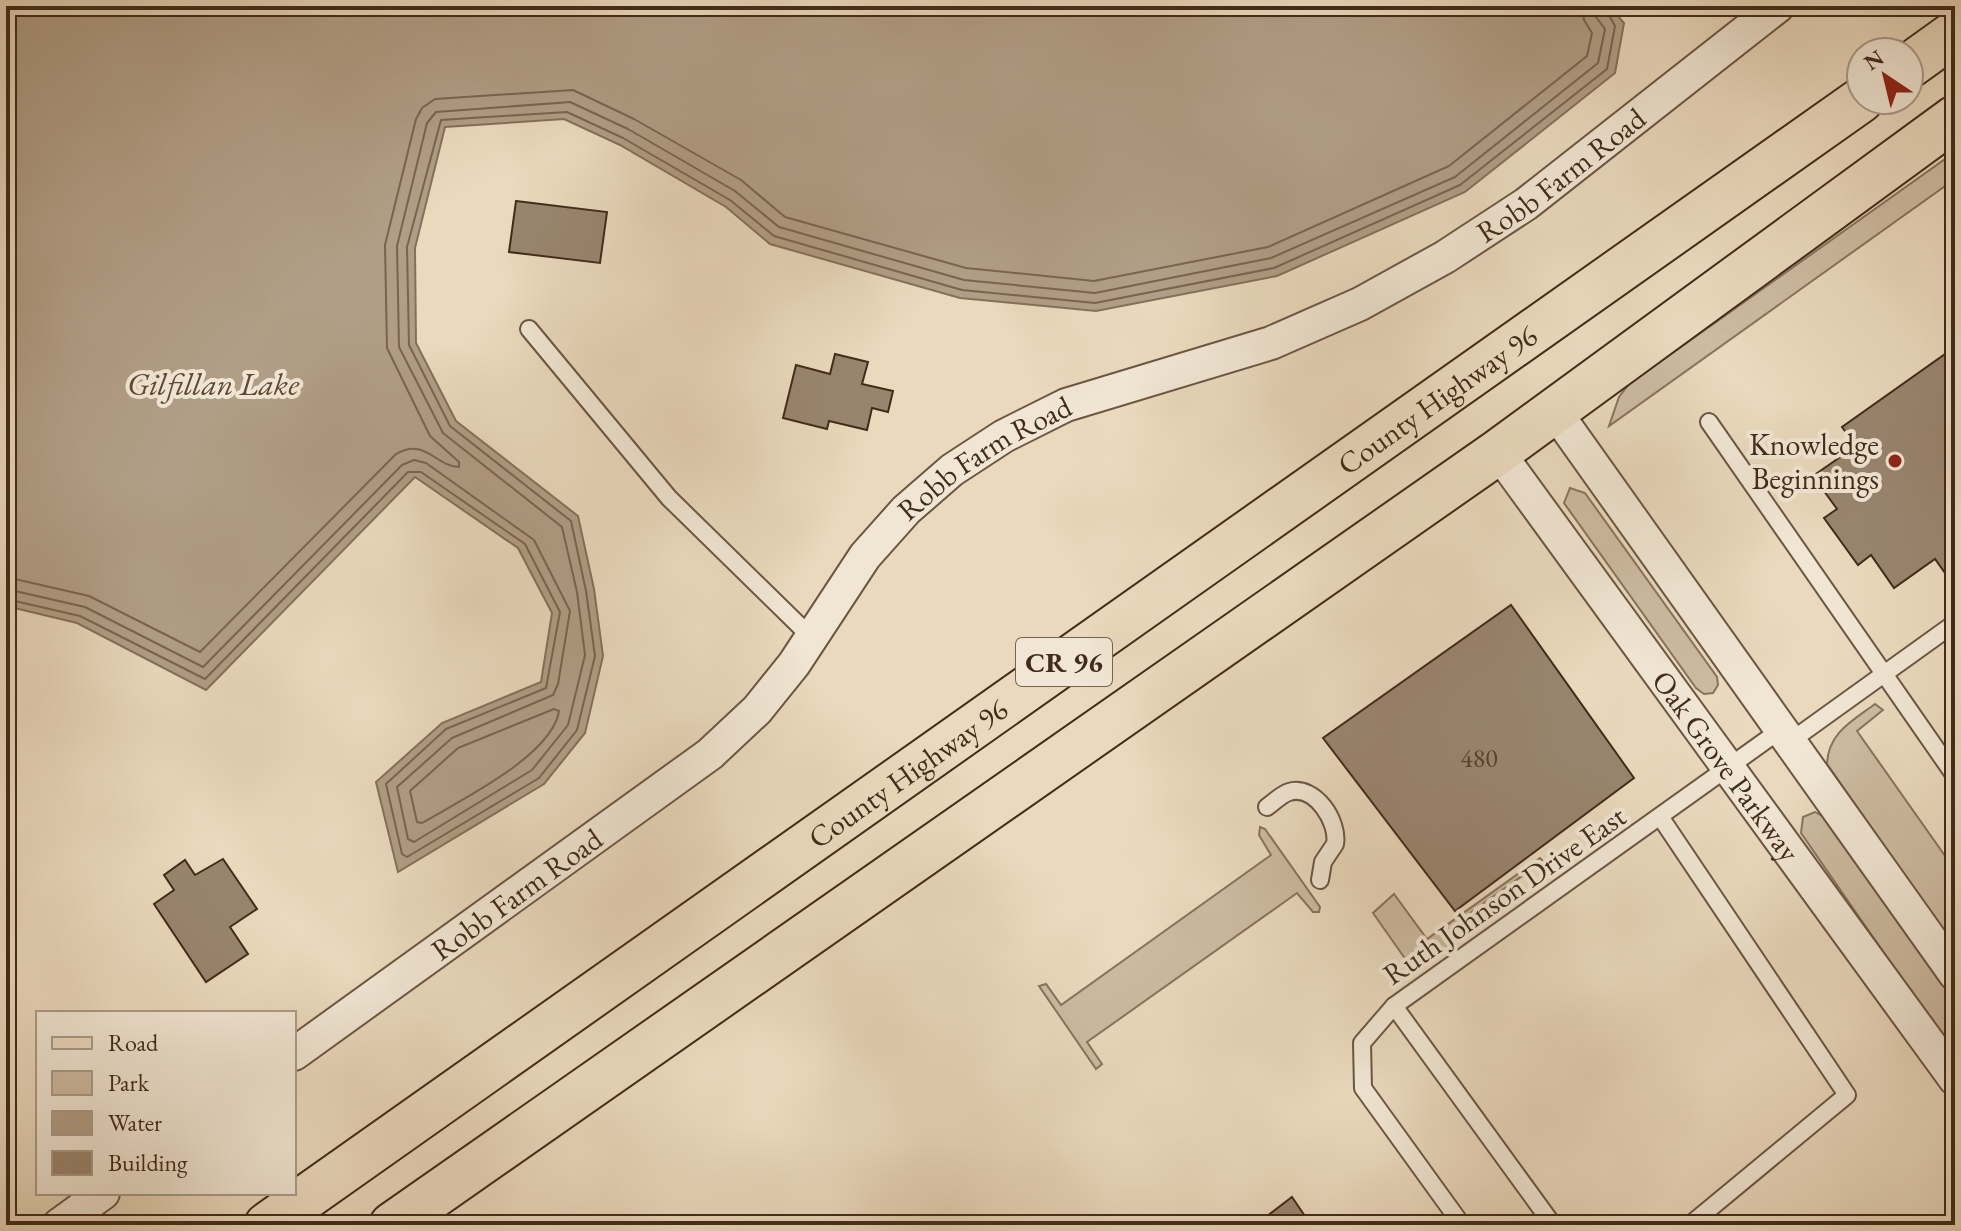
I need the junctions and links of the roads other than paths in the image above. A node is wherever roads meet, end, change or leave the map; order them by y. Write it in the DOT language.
graph roads {
  1 [pos="1778,6"];
  2 [pos="1955,33"];
  3 [pos="1925,55"];
  4 [pos="1845,111"];
  5 [pos="1955,118"];
  6 [pos="529,329"];
  7 [pos="1554,410"];
  8 [pos="1709,422"];
  9 [pos="1498,452"];
  10 [pos="1955,623"];
  11 [pos="811,637"];
  12 [pos="1884,674"];
  13 [pos="1784,737"];
  14 [pos="1729,767"];
  15 [pos="1955,776"];
  16 [pos="1267,807"];
  17 [pos="1661,818"];
  18 [pos="1320,880"];
  19 [pos="1955,974"];
  20 [pos="1394,1006"];
  21 [pos="296,1053"];
  22 [pos="1955,1079"];
  23 [pos="100,1195"];
  24 [pos="59,1225"];
  25 [pos="267,1225"];
  26 [pos="392,1225"];
  27 [pos="1462,1225"];
  28 [pos="1553,1225"];
  29 [pos="1690,1225"];
  1 -- 11 [label="street, Robb Farm Road"];
  2 -- 3 [label="main road"];
  4 -- 25 [label="main road, County Highway 96 / CR 96"];
  5 -- 7 [label="main road, CR 96"];
  6 -- 11 [label="lane"];
  7 -- 9 [label="main road, CR 96"];
  7 -- 13 [label="street, Oak Grove Parkway"];
  8 -- 12 [label="lane"];
  9 -- 14 [label="street, Oak Grove Parkway"];
  9 -- 26 [label="main road, CR 96"];
  10 -- 12 [label="lane, Ruth Johnson Drive East"];
  11 -- 21 [label="street, Robb Farm Road"];
  12 -- 13 [label="lane, Ruth Johnson Drive East"];
  12 -- 15 [label="lane"];
  13 -- 14 [label="lane, Ruth Johnson Drive East"];
  13 -- 19 [label="street, Oak Grove Parkway"];
  14 -- 17 [label="lane, Ruth Johnson Drive East"];
  14 -- 22 [label="street, Oak Grove Parkway"];
  16 -- 18 [label="lane"];
  17 -- 20 [label="lane, Ruth Johnson Drive East"];
  17 -- 29 [label="lane"];
  20 -- 27 [label="lane, Ruth Johnson Drive East"];
  20 -- 28 [label="lane"];
  23 -- 24 [label="street"];
}
